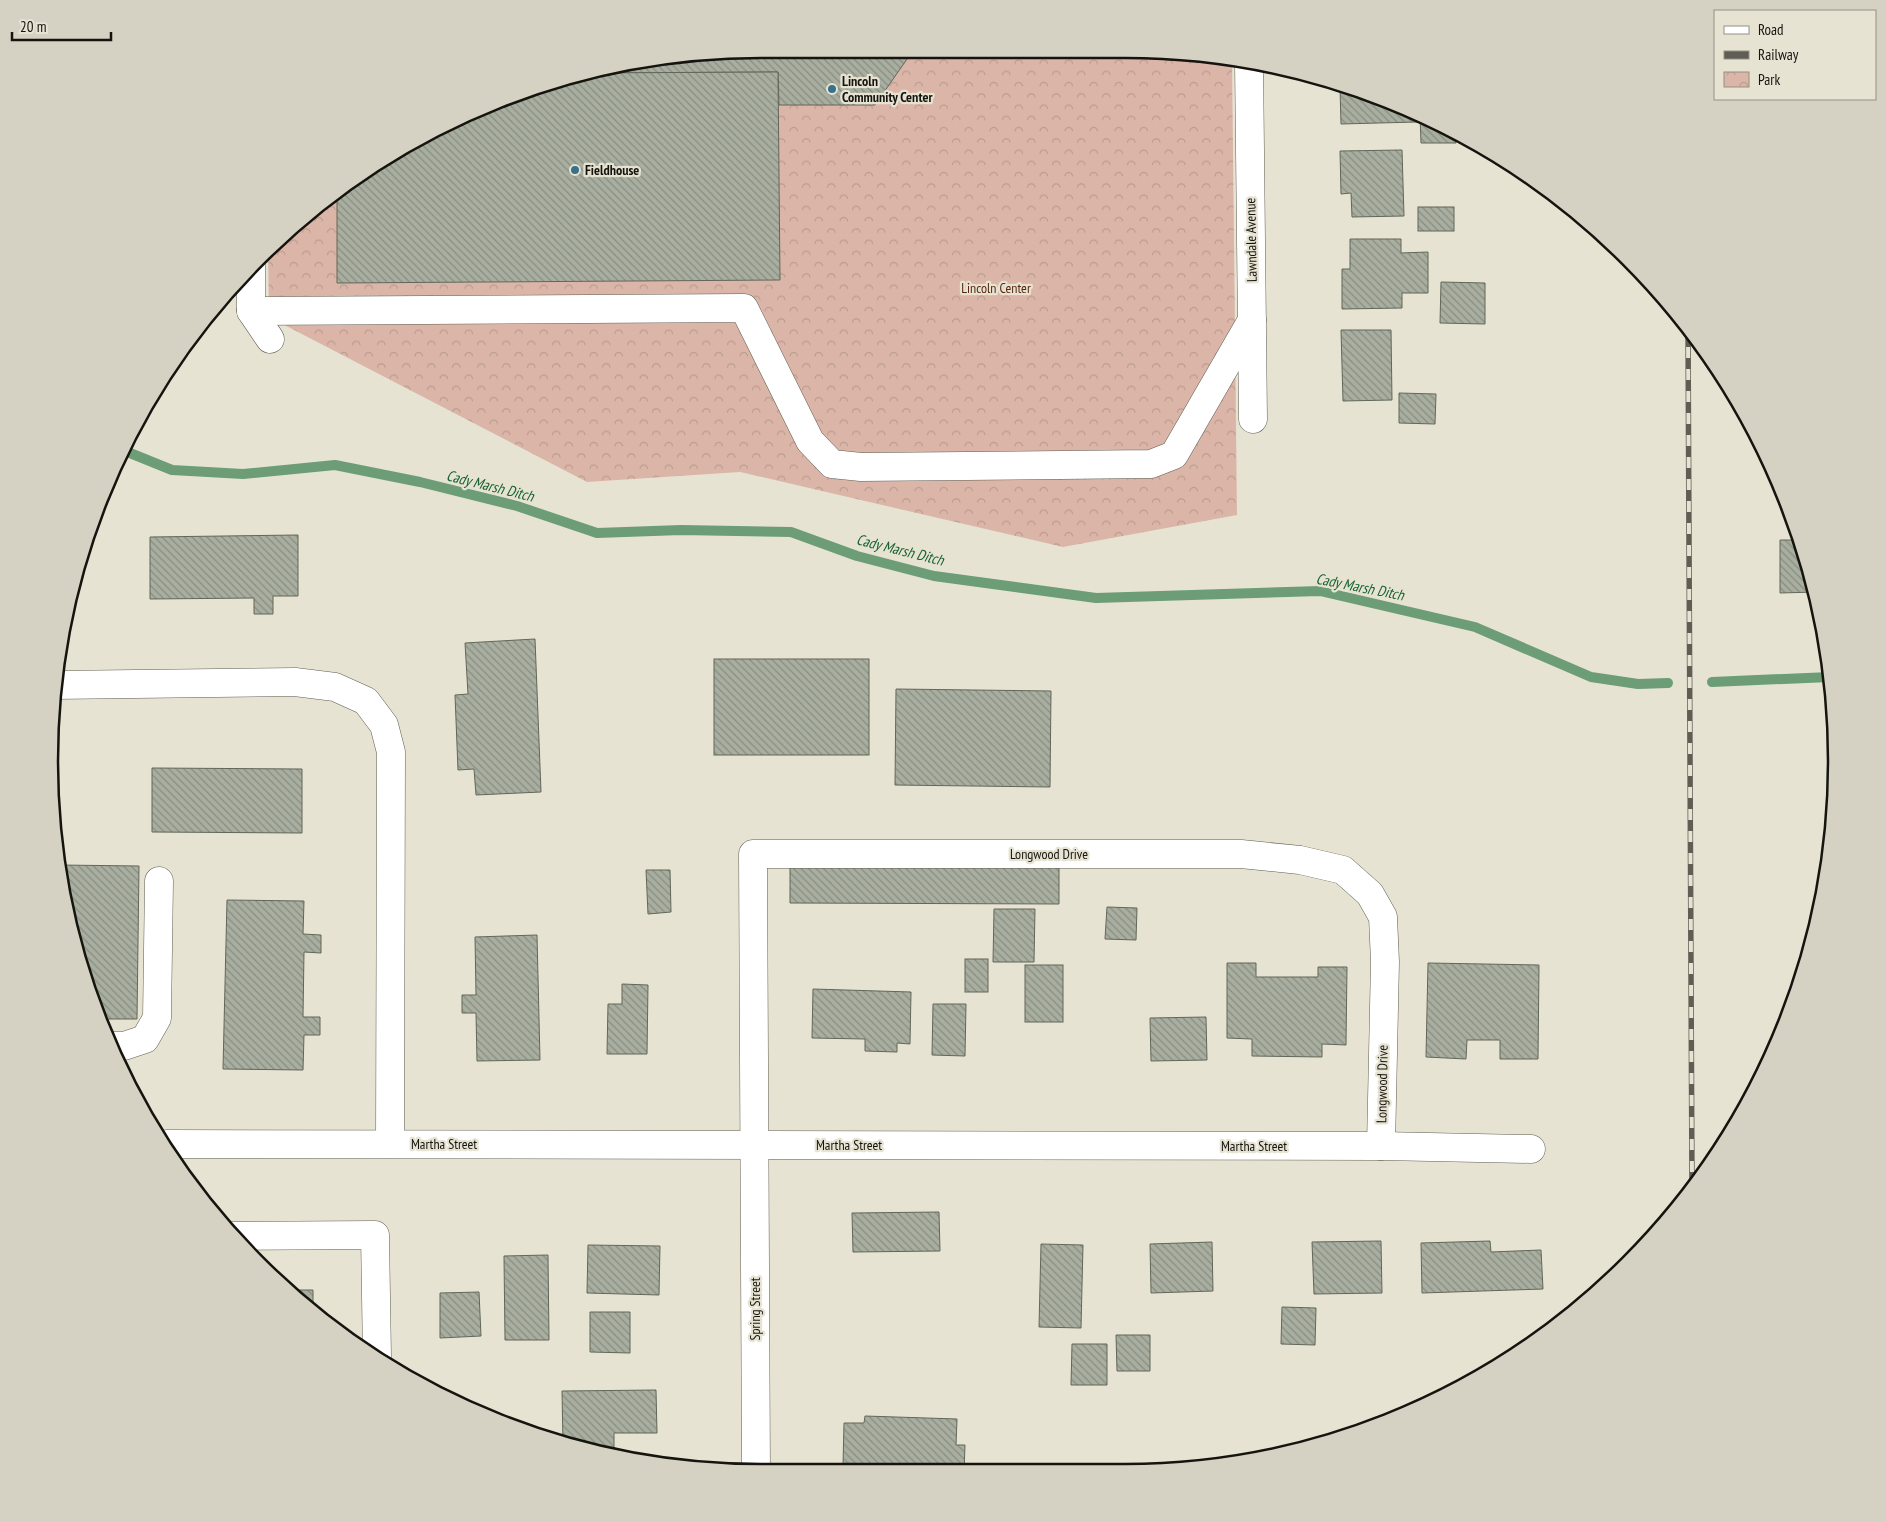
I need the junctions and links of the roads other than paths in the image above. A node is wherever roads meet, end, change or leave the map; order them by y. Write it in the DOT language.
graph roads {
  1 [pos="1249,69"];
  2 [pos="251,277"];
  3 [pos="252,312"];
  4 [pos="1252,320"];
  5 [pos="270,339"];
  6 [pos="1253,419"];
  7 [pos="62,685"];
  8 [pos="159,881"];
  9 [pos="118,1046"];
  10 [pos="171,1144"];
  11 [pos="390,1144"];
  12 [pos="754,1145"];
  13 [pos="1381,1146"];
  14 [pos="1531,1149"];
  15 [pos="243,1236"];
  16 [pos="377,1350"];
  17 [pos="756,1464"];
  1 -- 4 [label="street, Lawndale Avenue"];
  2 -- 3 [label="street"];
  3 -- 4 [label="street"];
  3 -- 5 [label="street"];
  4 -- 6 [label="street, Lawndale Avenue"];
  7 -- 11 [label="street"];
  8 -- 9 [label="street"];
  10 -- 11 [label="street, Martha Street"];
  11 -- 12 [label="street, Martha Street"];
  12 -- 13 [label="street, Martha Street"];
  12 -- 13 [label="street, Longwood Drive"];
  12 -- 17 [label="street, Spring Street"];
  13 -- 14 [label="street, Martha Street"];
  15 -- 16 [label="street"];
}
